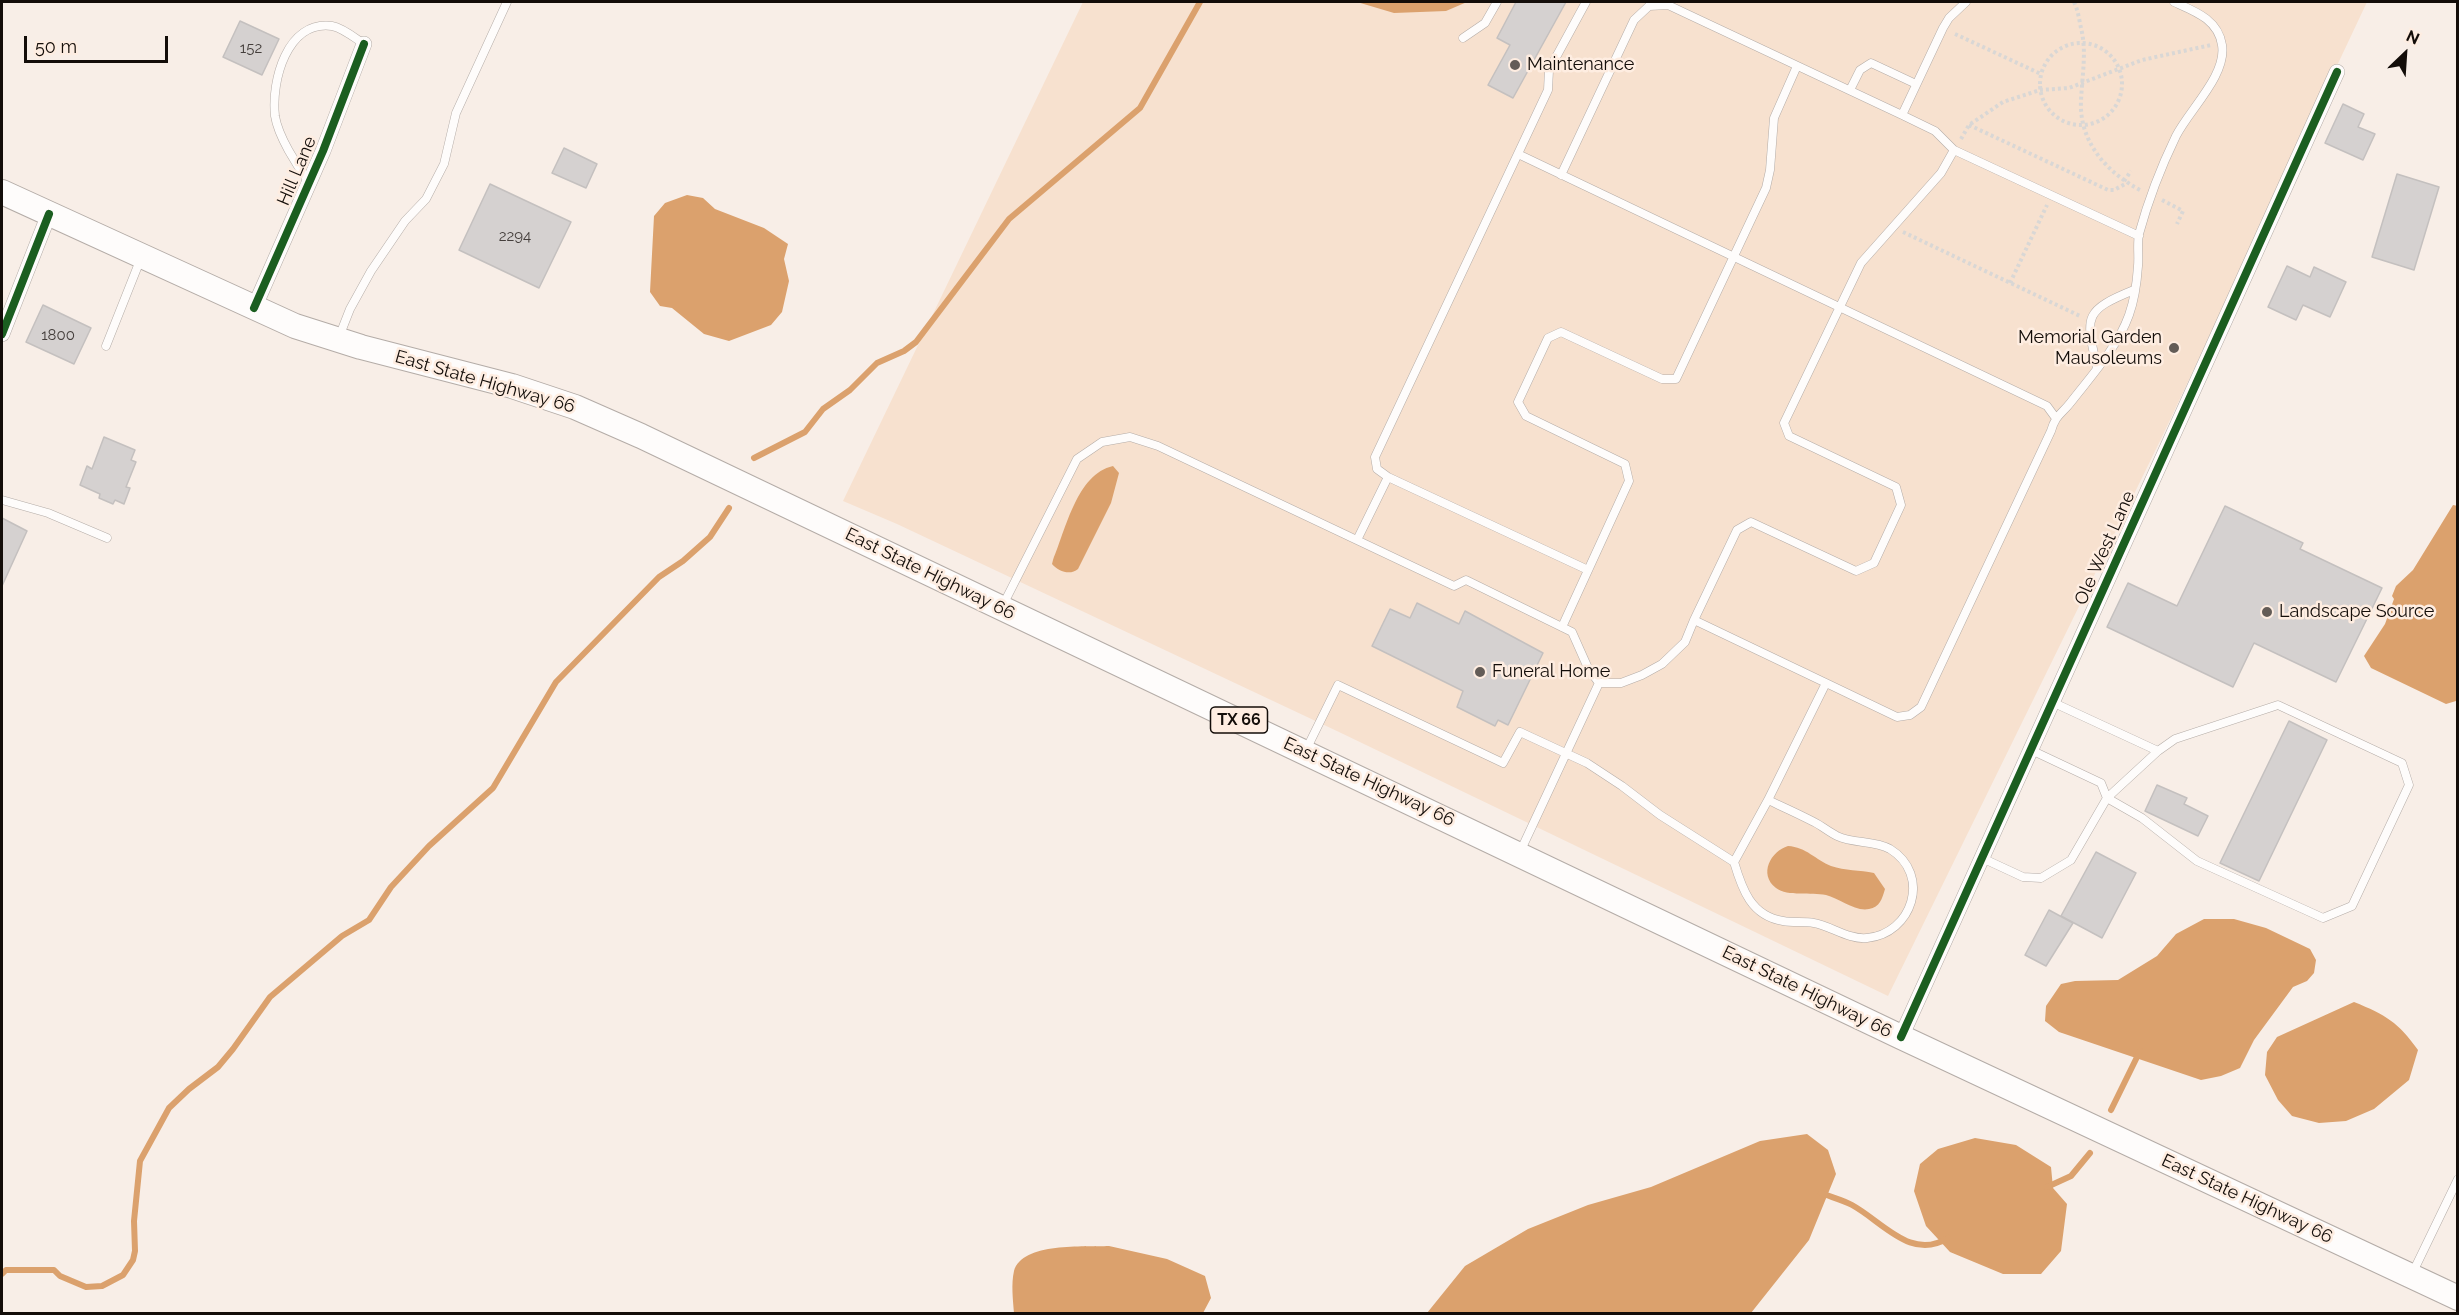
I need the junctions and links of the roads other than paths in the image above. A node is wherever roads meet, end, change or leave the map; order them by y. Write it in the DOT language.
graph roads {
  1 [pos="507,2"];
  2 [pos="1497,2"];
  3 [pos="1586,2"];
  4 [pos="1966,2"];
  5 [pos="2174,2"];
  6 [pos="1649,4"];
  7 [pos="1463,38"];
  8 [pos="364,44"];
  9 [pos="1797,66"];
  10 [pos="2337,72"];
  11 [pos="1916,84"];
  12 [pos="1850,90"];
  13 [pos="1902,115"];
  14 [pos="1954,150"];
  15 [pos="1518,154"];
  16 [pos="1561,175"];
  17 [pos="309,182"];
  18 [pos="2,192"];
  19 [pos="49,214"];
  20 [pos="2139,236"];
  21 [pos="1735,256"];
  22 [pos="142,257"];
  23 [pos="2134,290"];
  24 [pos="1840,307"];
  25 [pos="254,308"];
  26 [pos="2,334"];
  27 [pos="338,339"];
  28 [pos="106,346"];
  29 [pos="2097,368"];
  30 [pos="2055,417"];
  31 [pos="1388,477"];
  32 [pos="2,500"];
  33 [pos="107,538"];
  34 [pos="1357,540"];
  35 [pos="1588,570"];
  36 [pos="1002,608"];
  37 [pos="1694,620"];
  38 [pos="1562,627"];
  39 [pos="1599,683"];
  40 [pos="1826,683"];
  41 [pos="2052,702"];
  42 [pos="2031,750"];
  43 [pos="2158,751"];
  44 [pos="1305,752"];
  45 [pos="1567,754"];
  46 [pos="2107,798"];
  47 [pos="1768,800"];
  48 [pos="1519,854"];
  49 [pos="1982,858"];
  50 [pos="1734,862"];
  51 [pos="1901,1037"];
  52 [pos="2457,1179"];
  53 [pos="2411,1276"];
  54 [pos="2457,1298"];
  1 -- 27 [label="lane"];
  2 -- 7 [label="lane"];
  3 -- 15 [label="lane"];
  4 -- 11 [label="lane"];
  5 -- 20 [label="lane"];
  6 -- 9 [label="lane"];
  6 -- 16 [label="lane"];
  8 -- 17 [label="street, Hill Lane"];
  8 -- 17 [label="lane"];
  9 -- 12 [label="lane"];
  9 -- 21 [label="lane"];
  10 -- 41 [label="street, Ole West Lane"];
  11 -- 12 [label="lane"];
  11 -- 13 [label="lane"];
  12 -- 13 [label="lane"];
  13 -- 14 [label="lane"];
  14 -- 20 [label="lane"];
  14 -- 24 [label="lane"];
  15 -- 16 [label="lane"];
  15 -- 31 [label="lane"];
  16 -- 21 [label="lane"];
  17 -- 25 [label="street, Hill Lane"];
  18 -- 19 [label="main road, East State Highway 66 / TX 66"];
  19 -- 22 [label="main road, East State Highway 66 / TX 66"];
  19 -- 26 [label="street"];
  20 -- 23 [label="lane"];
  21 -- 24 [label="lane"];
  21 -- 35 [label="lane"];
  22 -- 25 [label="main road, East State Highway 66 / TX 66"];
  22 -- 28 [label="lane"];
  23 -- 29 [label="lane"];
  23 -- 29 [label="lane"];
  24 -- 30 [label="lane"];
  24 -- 37 [label="lane"];
  25 -- 27 [label="main road, East State Highway 66 / TX 66"];
  27 -- 36 [label="main road, East State Highway 66 / TX 66"];
  29 -- 30 [label="lane"];
  30 -- 40 [label="lane"];
  31 -- 34 [label="lane"];
  31 -- 35 [label="lane"];
  32 -- 33 [label="lane"];
  34 -- 36 [label="lane"];
  34 -- 38 [label="lane"];
  35 -- 38 [label="lane"];
  36 -- 44 [label="main road, East State Highway 66 / TX 66"];
  37 -- 39 [label="lane"];
  37 -- 40 [label="lane"];
  38 -- 39 [label="lane"];
  39 -- 45 [label="lane"];
  40 -- 47 [label="lane"];
  41 -- 42 [label="street, Ole West Lane"];
  41 -- 43 [label="lane"];
  42 -- 46 [label="lane"];
  42 -- 49 [label="street, Ole West Lane"];
  43 -- 46 [label="lane"];
  43 -- 46 [label="lane"];
  44 -- 45 [label="lane"];
  44 -- 48 [label="main road, East State Highway 66 / TX 66"];
  45 -- 48 [label="lane"];
  45 -- 50 [label="lane"];
  46 -- 49 [label="lane"];
  47 -- 50 [label="lane"];
  47 -- 50 [label="lane"];
  48 -- 51 [label="main road, East State Highway 66 / TX 66"];
  49 -- 51 [label="street, Ole West Lane"];
  51 -- 53 [label="main road, East State Highway 66 / TX 66"];
  52 -- 53 [label="lane"];
  53 -- 54 [label="main road, East State Highway 66 / TX 66"];
}
